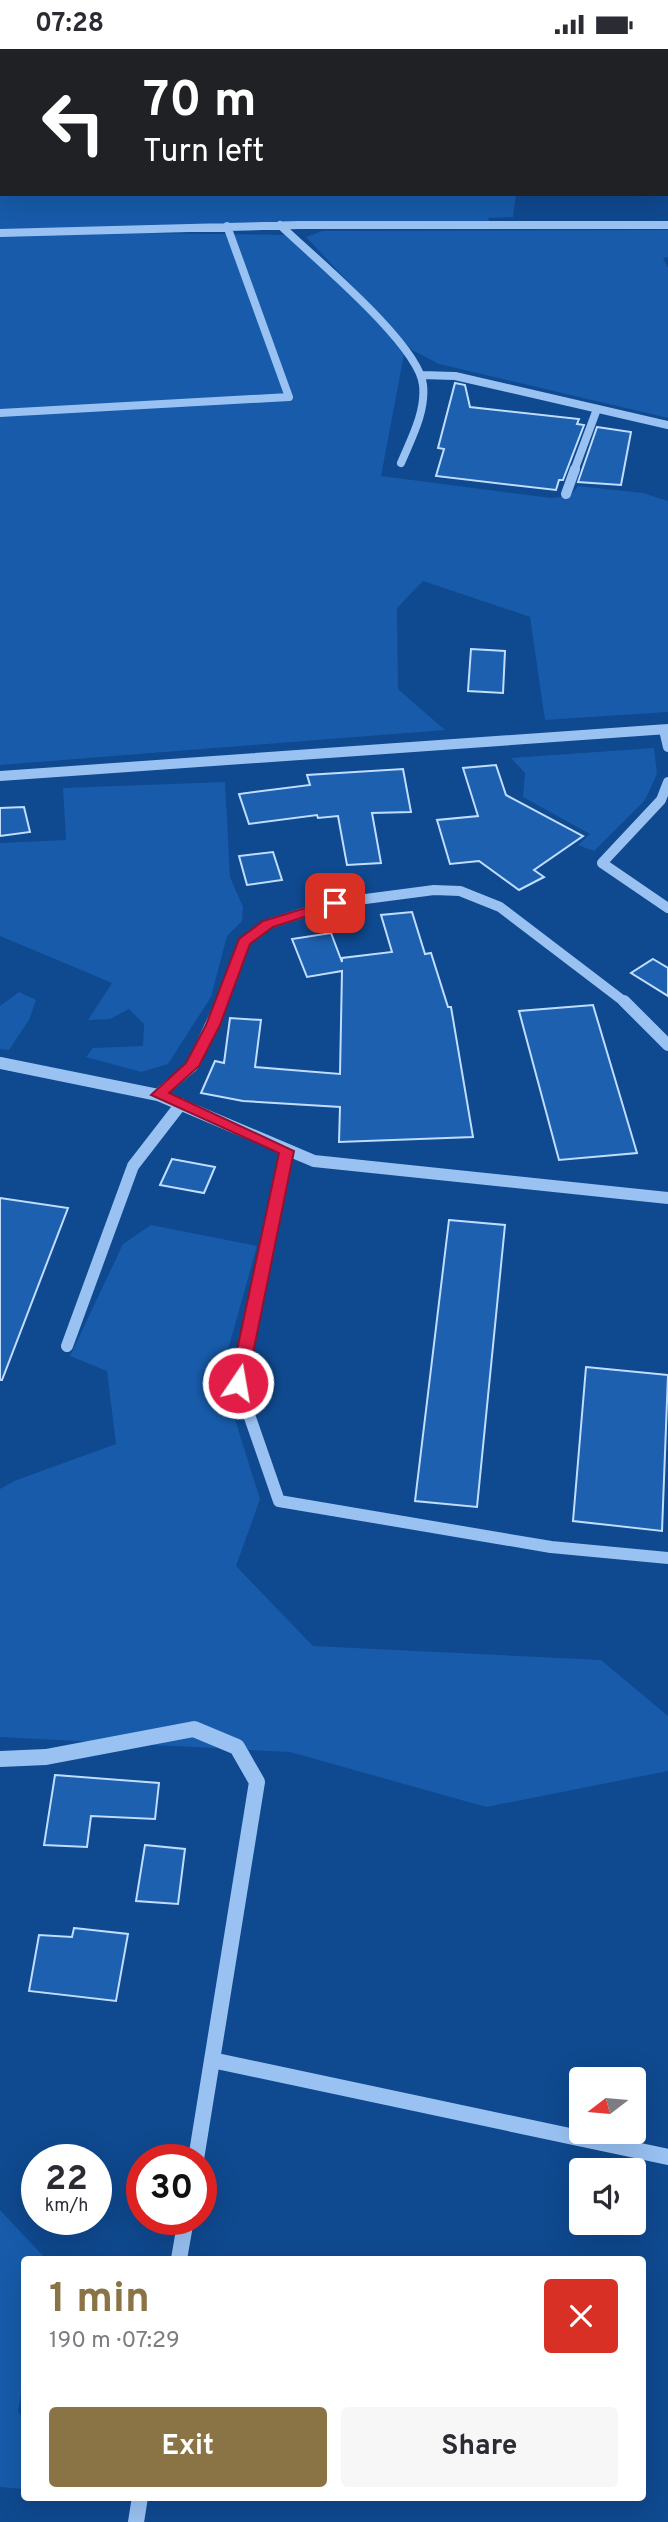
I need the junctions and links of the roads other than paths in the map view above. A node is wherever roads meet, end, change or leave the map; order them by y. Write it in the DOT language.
graph roads {
  1 [pos="280,225"];
  2 [pos="668,225"];
  3 [pos="227,226"];
  4 [pos="0,233"];
  5 [pos="421,375"];
  6 [pos="597,409"];
  7 [pos="0,413"];
  8 [pos="668,425"];
  9 [pos="401,463"];
  10 [pos="566,494"];
  11 [pos="666,729"];
  12 [pos="668,747"];
  13 [pos="0,776"];
  14 [pos="668,782"];
  15 [pos="668,908"];
  16 [pos="668,1045"];
  17 [pos="0,1063"];
  18 [pos="158,1095"];
  19 [pos="181,1104"];
  20 [pos="287,1151"];
  21 [pos="668,1198"];
  22 [pos="67,1346"];
  23 [pos="668,1558"];
  24 [pos="0,1759"];
  25 [pos="212,2060"];
  26 [pos="198,2144"];
  27 [pos="668,2157"];
  28 [pos="183,2235"];
  29 [pos="180,2256"];
  30 [pos="139,2501"];
  31 [pos="136,2522"];
  1 -- 2 [label="street"];
  1 -- 3 [label="street"];
  1 -- 5 [label="street"];
  3 -- 4 [label="street"];
  3 -- 7 [label="street"];
  5 -- 6 [label="street"];
  5 -- 9 [label="street"];
  6 -- 8 [label="street"];
  6 -- 10 [label="street"];
  11 -- 12 [label="street"];
  11 -- 13 [label="street"];
  14 -- 15 [label="street"];
  16 -- 18 [label="street"];
  17 -- 18 [label="street"];
  18 -- 19 [label="street"];
  19 -- 20 [label="street"];
  19 -- 22 [label="street"];
  20 -- 21 [label="street"];
  20 -- 23 [label="street"];
  24 -- 25 [label="street"];
  25 -- 26 [label="street"];
  25 -- 27 [label="street"];
  28 -- 29 [label="street"];
  30 -- 31 [label="street"];
}
